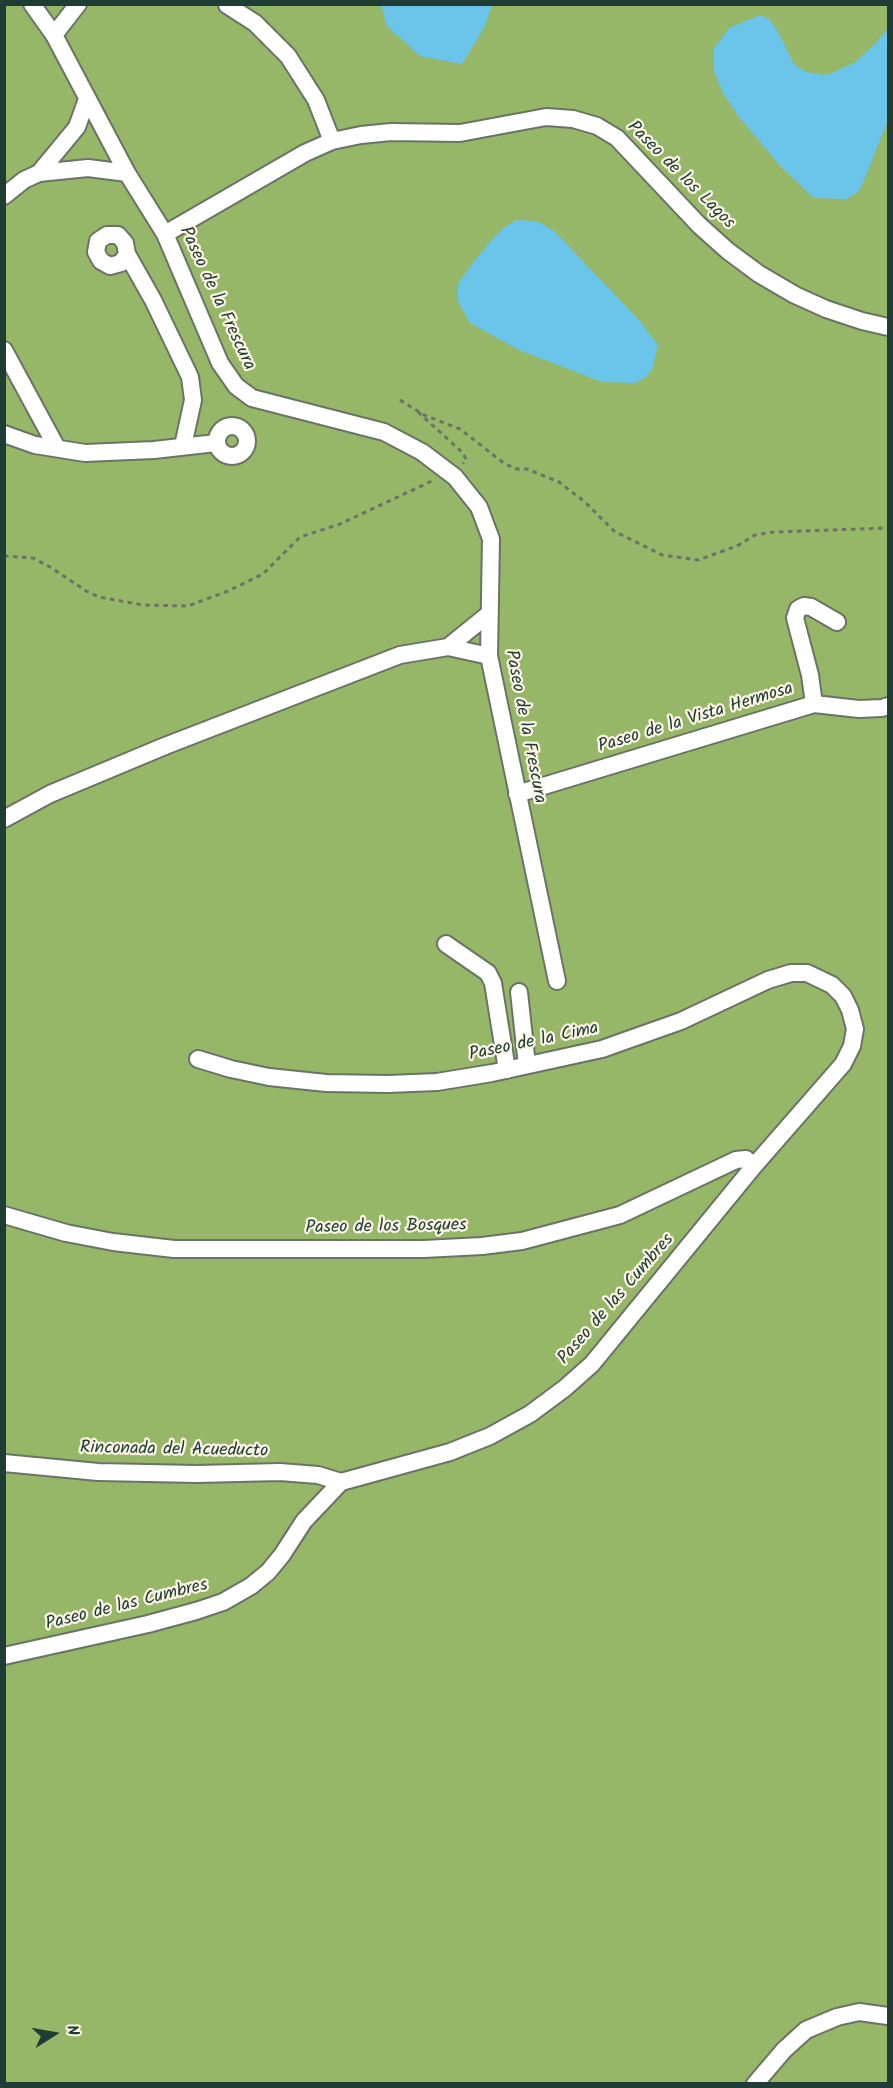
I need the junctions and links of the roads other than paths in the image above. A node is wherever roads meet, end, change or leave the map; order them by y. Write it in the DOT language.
graph roads {
  1 [pos="33,4"];
  2 [pos="78,4"];
  3 [pos="226,5"];
  4 [pos="54,35"];
  5 [pos="87,99"];
  6 [pos="332,141"];
  7 [pos="39,172"];
  8 [pos="127,173"];
  9 [pos="4,196"];
  10 [pos="165,234"];
  11 [pos="127,254"];
  12 [pos="888,327"];
  13 [pos="4,350"];
  14 [pos="4,434"];
  15 [pos="216,443"];
  16 [pos="183,446"];
  17 [pos="57,448"];
  18 [pos="490,613"];
  19 [pos="837,622"];
  20 [pos="448,647"];
  21 [pos="489,656"];
  22 [pos="814,704"];
  23 [pos="888,706"];
  24 [pos="517,794"];
  25 [pos="4,819"];
  26 [pos="447,944"];
  27 [pos="557,981"];
  28 [pos="519,992"];
  29 [pos="850,1010"];
  30 [pos="198,1059"];
  31 [pos="527,1065"];
  32 [pos="507,1070"];
  33 [pos="754,1166"];
  34 [pos="4,1215"];
  35 [pos="4,1463"];
  36 [pos="341,1482"];
  37 [pos="4,1656"];
  38 [pos="888,2016"];
  39 [pos="755,2084"];
  1 -- 4 [label="street, Paseo de la Frescura"];
  2 -- 4 [label="street"];
  3 -- 6 [label="street"];
  4 -- 5 [label="street, Paseo de la Frescura"];
  5 -- 7 [label="street"];
  5 -- 8 [label="street, Paseo de la Frescura"];
  6 -- 10 [label="street, Paseo de los Lagos"];
  6 -- 12 [label="street, Paseo de los Lagos"];
  7 -- 8 [label="street"];
  7 -- 9 [label="street"];
  8 -- 10 [label="street, Paseo de la Frescura"];
  10 -- 18 [label="street, Paseo de la Frescura"];
  11 -- 16 [label="street"];
  13 -- 17 [label="street"];
  14 -- 17 [label="street"];
  15 -- 16 [label="street"];
  16 -- 17 [label="street"];
  18 -- 20 [label="street"];
  18 -- 21 [label="street, Paseo de la Frescura"];
  19 -- 22 [label="street"];
  20 -- 21 [label="street"];
  20 -- 25 [label="street"];
  21 -- 24 [label="street, Paseo de la Frescura"];
  22 -- 23 [label="street, Paseo de la Vista Hermosa"];
  22 -- 24 [label="street, Paseo de la Vista Hermosa"];
  24 -- 27 [label="street, Paseo de la Frescura"];
  26 -- 32 [label="street"];
  28 -- 31 [label="street"];
  29 -- 31 [label="street, Paseo de la Cima"];
  29 -- 33 [label="street, Paseo de las Cumbres"];
  30 -- 32 [label="street, Paseo de la Cima"];
  31 -- 32 [label="street, Paseo de la Cima"];
  33 -- 34 [label="street, Paseo de los Bosques"];
  33 -- 36 [label="street, Paseo de las Cumbres"];
  35 -- 36 [label="street, Rinconada del Acueducto"];
  36 -- 37 [label="street, Paseo de las Cumbres"];
  38 -- 39 [label="street"];
}
